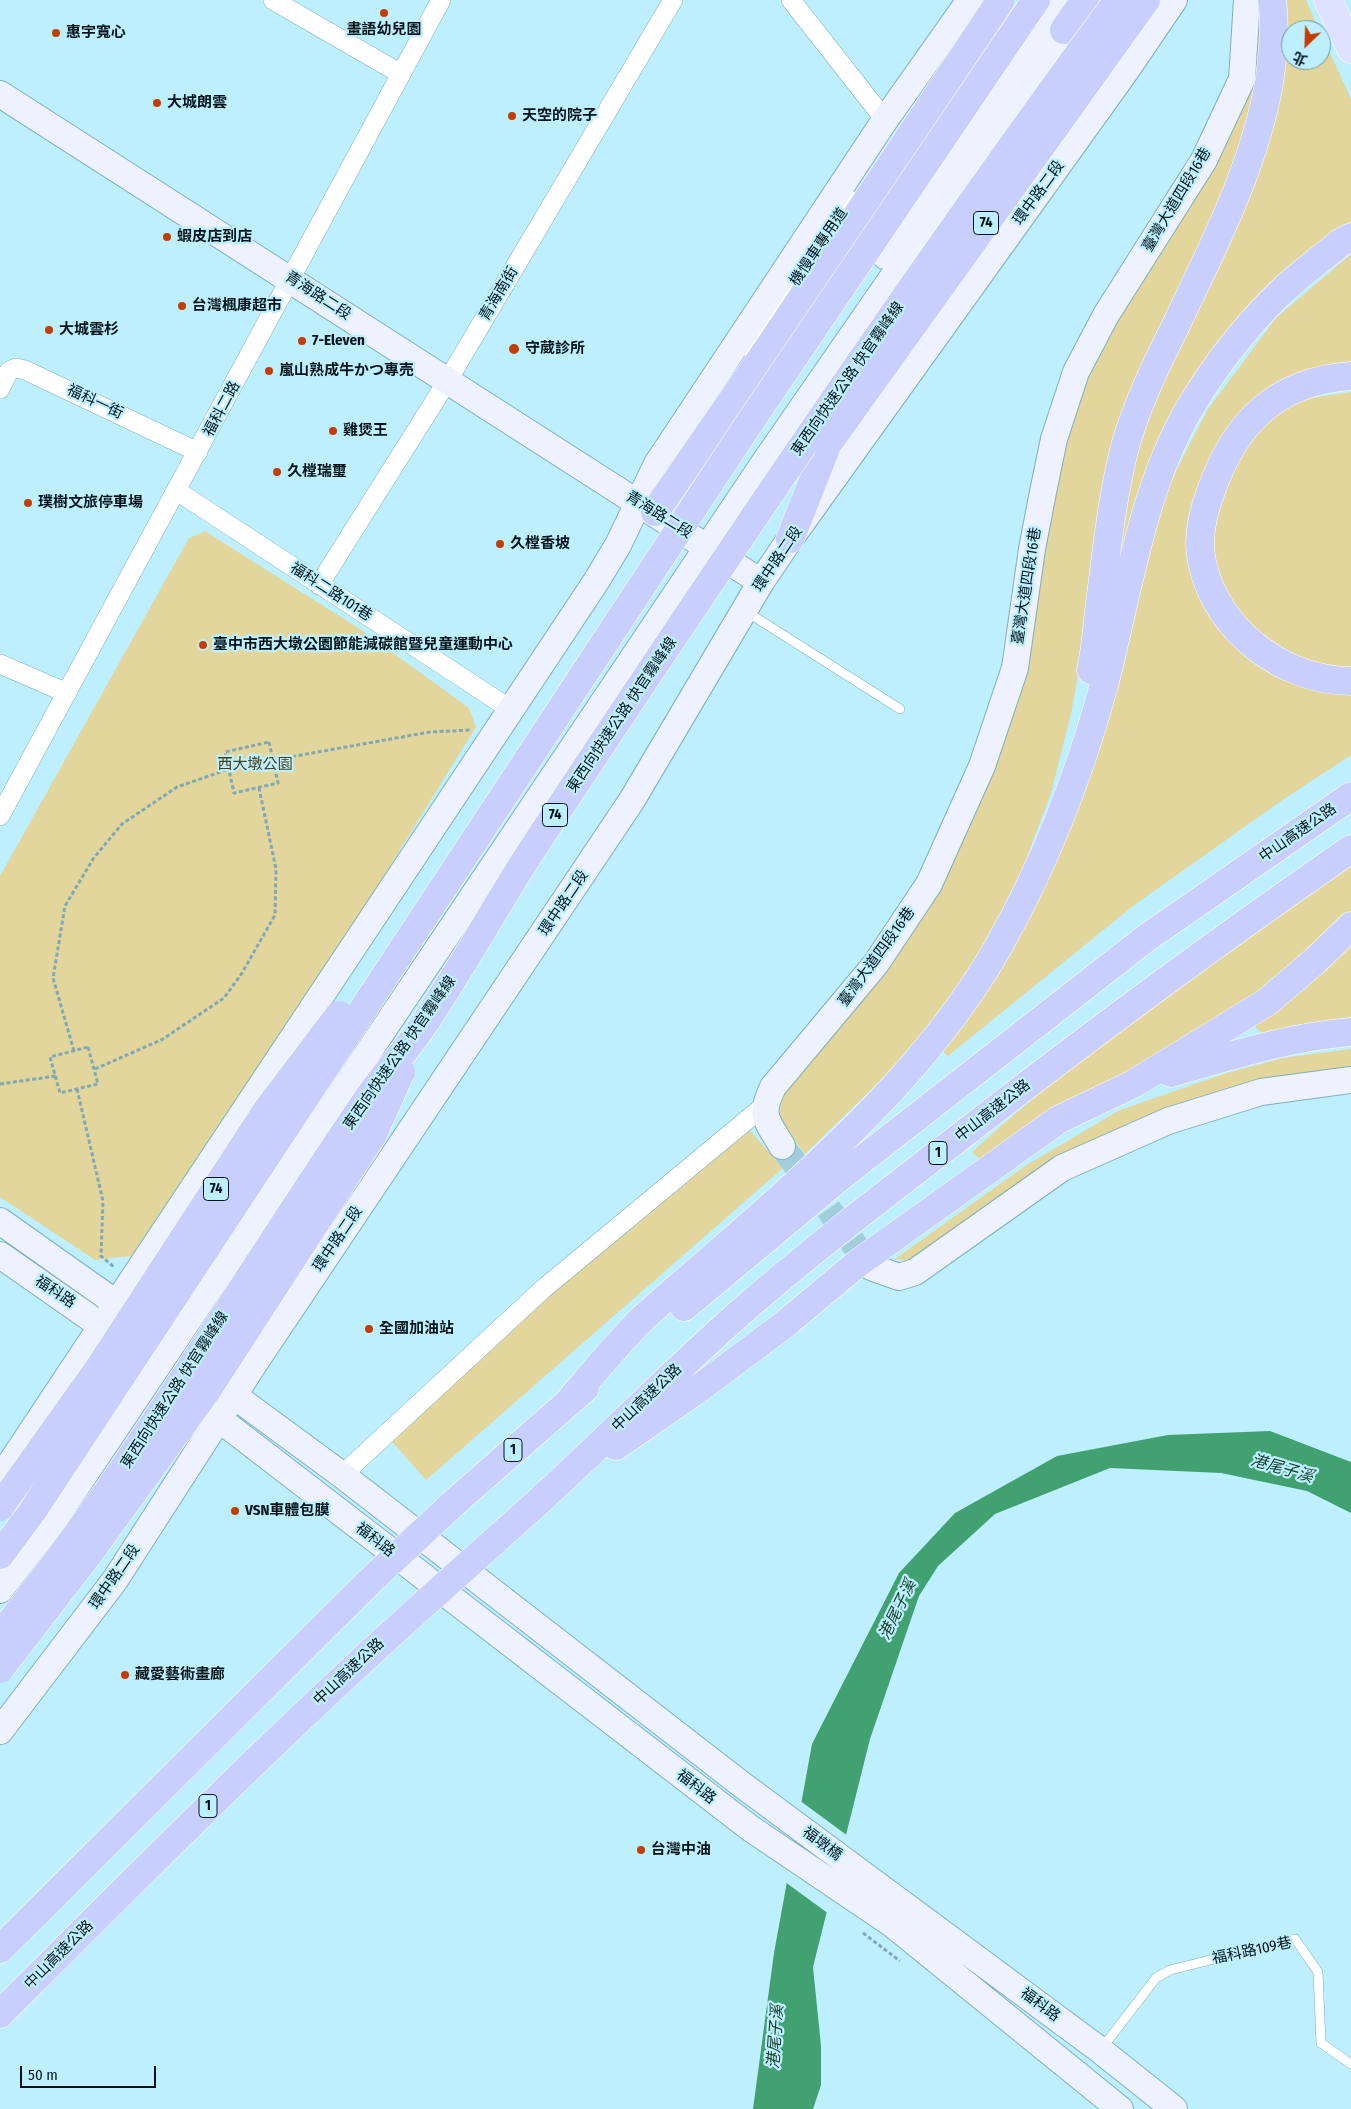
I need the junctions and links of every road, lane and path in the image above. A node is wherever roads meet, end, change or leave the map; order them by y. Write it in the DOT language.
graph roads {
  1 [pos="273,0"];
  2 [pos="441,0"];
  3 [pos="673,0"];
  4 [pos="791,0"];
  5 [pos="970,0"];
  6 [pos="1001,0"];
  7 [pos="1020,0"];
  8 [pos="1085,0"];
  9 [pos="1102,0"];
  10 [pos="1118,0"];
  11 [pos="1146,0"];
  12 [pos="1174,0"];
  13 [pos="1247,0"];
  14 [pos="1272,0"];
  15 [pos="1328,0"];
  16 [pos="1051,12"];
  17 [pos="1351,49"];
  18 [pos="1125,72"];
  19 [pos="401,74"];
  20 [pos="0,94"];
  21 [pos="885,120"];
  22 [pos="859,188"];
  23 [pos="1351,237"];
  24 [pos="292,279"];
  25 [pos="767,338"];
  26 [pos="744,359"];
  27 [pos="1351,376"];
  28 [pos="448,380"];
  29 [pos="0,390"];
  30 [pos="198,452"];
  31 [pos="671,462"];
  32 [pos="177,491"];
  33 [pos="647,501"];
  34 [pos="790,539"];
  35 [pos="702,542"];
  36 [pos="761,582"];
  37 [pos="319,585"];
  38 [pos="744,610"];
  39 [pos="0,664"];
  40 [pos="1351,681"];
  41 [pos="67,692"];
  42 [pos="510,709"];
  43 [pos="900,709"];
  44 [pos="473,730"];
  45 [pos="273,760"];
  46 [pos="229,769"];
  47 [pos="259,788"];
  48 [pos="1351,796"];
  49 [pos="0,816"];
  50 [pos="1051,842"];
  51 [pos="1351,849"];
  52 [pos="447,882"];
  53 [pos="1351,926"];
  54 [pos="420,1030"];
  55 [pos="1351,1032"];
  56 [pos="74,1051"];
  57 [pos="95,1069"];
  58 [pos="56,1076"];
  59 [pos="1351,1080"];
  60 [pos="0,1084"];
  61 [pos="1133,1084"];
  62 [pos="77,1089"];
  63 [pos="765,1105"];
  64 [pos="782,1146"];
  65 [pos="0,1221"];
  66 [pos="0,1254"];
  67 [pos="115,1267"];
  68 [pos="871,1267"];
  69 [pos="117,1303"];
  70 [pos="102,1324"];
  71 [pos="164,1341"];
  72 [pos="150,1364"];
  73 [pos="234,1396"];
  74 [pos="570,1399"];
  75 [pos="219,1420"];
  76 [pos="342,1475"];
  77 [pos="0,1479"];
  78 [pos="553,1490"];
  79 [pos="0,1507"];
  80 [pos="0,1555"];
  81 [pos="0,1564"];
  82 [pos="0,1590"];
  83 [pos="0,1634"];
  84 [pos="0,1669"];
  85 [pos="0,1732"];
  86 [pos="741,1784"];
  87 [pos="750,1828"];
  88 [pos="898,1914"];
  89 [pos="0,1948"];
  90 [pos="0,2014"];
  91 [pos="1100,2050"];
  92 [pos="1351,2064"];
  93 [pos="1108,2105"];
  94 [pos="1174,2109"];
  1 -- 19 [label="street"];
  2 -- 19 [label="street, 福科二路"];
  3 -- 28 [label="street, 青海南街"];
  4 -- 21 [label="street"];
  5 -- 21 [label="street"];
  6 -- 25 [label="highway"];
  7 -- 16 [label="street"];
  8 -- 16 [label="highway"];
  9 -- 16 [label="street"];
  10 -- 54 [label="highway, 東西向快速公路 快官霧峰線 / 74, bridge"];
  11 -- 34 [label="highway, 74, bridge"];
  12 -- 18 [label="street, 環中路二段"];
  13 -- 63 [label="street, 臺灣大道四段16巷"];
  14 -- 50 [label="highway"];
  15 -- 17 [label="main road"];
  16 -- 18 [label="street"];
  16 -- 35 [label="street"];
  16 -- 52 [label="highway, 74, bridge"];
  18 -- 34 [label="street, 環中路二段"];
  19 -- 24 [label="street, 福科二路"];
  20 -- 24 [label="street, 青海路二段"];
  21 -- 33 [label="street"];
  22 -- 25 [label="lane, 機慢車專用道"];
  23 -- 50 [label="highway"];
  24 -- 28 [label="street, 青海路二段"];
  24 -- 30 [label="street, 福科二路"];
  25 -- 26 [label="lane, 機慢車專用道"];
  25 -- 33 [label="highway"];
  27 -- 40 [label="highway"];
  28 -- 33 [label="street, 青海路二段"];
  28 -- 37 [label="street, 青海南街"];
  29 -- 30 [label="street, 福科一街"];
  30 -- 32 [label="street, 福科二路"];
  31 -- 33 [label="lane"];
  32 -- 37 [label="street, 福科二路101巷"];
  32 -- 41 [label="street, 福科二路"];
  33 -- 35 [label="street, 青海路二段"];
  33 -- 42 [label="street"];
  34 -- 36 [label="street, 環中路二段"];
  35 -- 36 [label="street, 青海路二段"];
  35 -- 71 [label="street"];
  36 -- 38 [label="street, 環中路二段"];
  37 -- 42 [label="street, 福科二路101巷"];
  38 -- 43 [label="lane"];
  38 -- 73 [label="street, 環中路二段"];
  39 -- 41 [label="street"];
  41 -- 49 [label="street, 福科二路"];
  42 -- 69 [label="street"];
  44 -- 45 [label="path"];
  45 -- 46 [label="path"];
  45 -- 47 [label="path"];
  46 -- 47 [label="path"];
  46 -- 56 [label="path"];
  47 -- 57 [label="path"];
  48 -- 74 [label="highway, 中山高速公路 / 1"];
  50 -- 74 [label="highway"];
  51 -- 78 [label="highway, 中山高速公路 / 1"];
  52 -- 79 [label="highway, 74, bridge"];
  52 -- 80 [label="highway, 74, bridge"];
  53 -- 61 [label="highway"];
  54 -- 83 [label="highway, 東西向快速公路 快官霧峰線 / 74, bridge"];
  54 -- 84 [label="highway, 74, bridge"];
  55 -- 61 [label="highway"];
  56 -- 57 [label="path"];
  56 -- 58 [label="path"];
  57 -- 62 [label="path"];
  58 -- 60 [label="path"];
  58 -- 62 [label="path"];
  59 -- 68 [label="street"];
  61 -- 78 [label="highway"];
  62 -- 67 [label="path"];
  63 -- 64 [label="street"];
  63 -- 76 [label="street"];
  65 -- 69 [label="street, 福科路"];
  66 -- 70 [label="street, 福科路"];
  69 -- 70 [label="street"];
  69 -- 71 [label="street, 福科路"];
  70 -- 72 [label="street, 福科路"];
  70 -- 77 [label="street"];
  71 -- 72 [label="street"];
  71 -- 73 [label="street, 福科路"];
  72 -- 75 [label="street, 福科路"];
  72 -- 81 [label="street"];
  72 -- 82 [label="street"];
  73 -- 75 [label="street, 環中路二段"];
  73 -- 76 [label="street, 福科路"];
  74 -- 89 [label="highway, 中山高速公路 / 1, bridge"];
  75 -- 85 [label="street, 環中路二段"];
  75 -- 87 [label="street, 福科路"];
  76 -- 86 [label="street, 福科路"];
  78 -- 90 [label="highway, 中山高速公路 / 1, bridge"];
  86 -- 88 [label="street, 福墩橋"];
  87 -- 88 [label="street, 福墩橋"];
  88 -- 91 [label="street, 福科路"];
  88 -- 93 [label="street, 福科路"];
  91 -- 92 [label="lane, 福科路109巷"];
  91 -- 94 [label="street, 福科路"];
}
